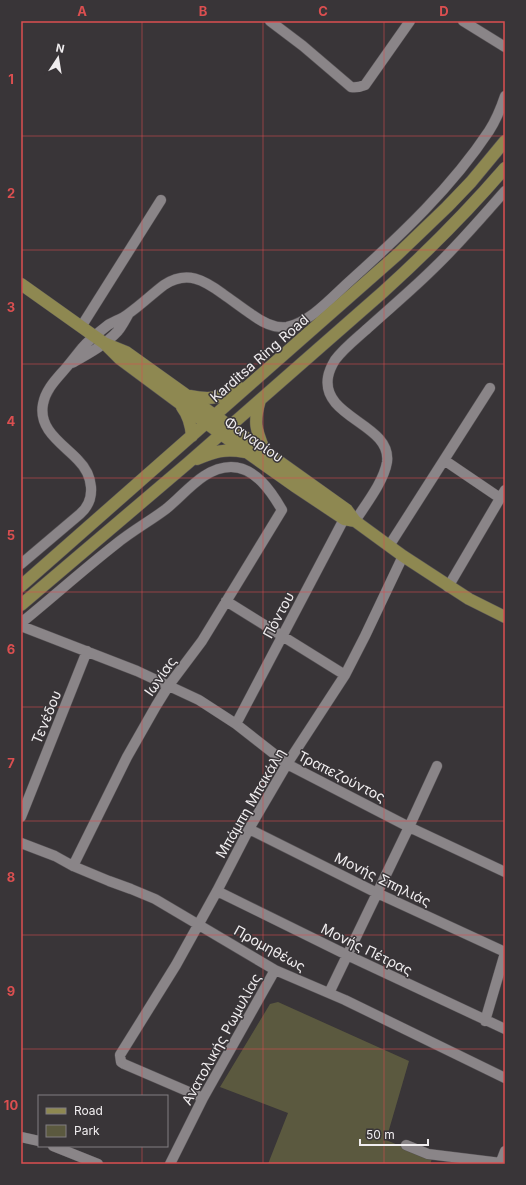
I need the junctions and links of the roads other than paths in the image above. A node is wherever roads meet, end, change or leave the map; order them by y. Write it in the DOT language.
graph roads {
  1 [pos="270,21"];
  2 [pos="410,21"];
  3 [pos="463,21"];
  4 [pos="505,47"];
  5 [pos="505,96"];
  6 [pos="505,141"];
  7 [pos="505,168"];
  8 [pos="505,191"];
  9 [pos="161,200"];
  10 [pos="21,284"];
  11 [pos="81,327"];
  12 [pos="99,340"];
  13 [pos="257,379"];
  14 [pos="490,388"];
  15 [pos="184,399"];
  16 [pos="260,400"];
  17 [pos="216,415"];
  18 [pos="206,424"];
  19 [pos="225,430"];
  20 [pos="192,436"];
  21 [pos="246,452"];
  22 [pos="265,452"];
  23 [pos="444,460"];
  24 [pos="188,463"];
  25 [pos="503,494"];
  26 [pos="350,520"];
  27 [pos="389,546"];
  28 [pos="403,556"];
  29 [pos="21,564"];
  30 [pos="21,586"];
  31 [pos="448,587"];
  32 [pos="226,601"];
  33 [pos="21,605"];
  34 [pos="505,617"];
  35 [pos="21,624"];
  36 [pos="282,636"];
  37 [pos="87,651"];
  38 [pos="345,675"];
  39 [pos="169,685"];
  40 [pos="236,724"];
  41 [pos="287,764"];
  42 [pos="437,766"];
  43 [pos="21,817"];
  44 [pos="409,827"];
  45 [pos="249,829"];
  46 [pos="22,846"];
  47 [pos="73,866"];
  48 [pos="505,872"];
  49 [pos="217,891"];
  50 [pos="377,893"];
  51 [pos="199,924"];
  52 [pos="505,953"];
  53 [pos="347,955"];
  54 [pos="274,970"];
  55 [pos="329,993"];
  56 [pos="485,1021"];
  57 [pos="505,1029"];
  58 [pos="505,1078"];
  59 [pos="203,1098"];
  60 [pos="21,1137"];
  61 [pos="38,1141"];
  62 [pos="406,1145"];
  63 [pos="55,1147"];
  64 [pos="505,1151"];
  65 [pos="500,1163"];
  66 [pos="98,1164"];
  67 [pos="170,1164"];
  1 -- 2 [label="street"];
  3 -- 4 [label="street"];
  5 -- 12 [label="street"];
  6 -- 13 [label="main road, Karditsa Ring Road"];
  7 -- 16 [label="main road"];
  8 -- 26 [label="street, Πόντου"];
  9 -- 11 [label="street"];
  10 -- 11 [label="main road, Φαναρίου"];
  11 -- 12 [label="main road, Φαναρίου"];
  12 -- 15 [label="main road, Φαναρίου"];
  12 -- 29 [label="street"];
  13 -- 15 [label="main road"];
  13 -- 17 [label="main road, Karditsa Ring Road"];
  14 -- 23 [label="street"];
  15 -- 17 [label="main road, Φαναρίου"];
  15 -- 18 [label="main road, Φαναρίου"];
  15 -- 20 [label="main road"];
  16 -- 19 [label="main road"];
  16 -- 22 [label="main road"];
  17 -- 18 [label="main road, Karditsa Ring Road"];
  17 -- 19 [label="main road, Φαναρίου"];
  18 -- 19 [label="main road, Φαναρίου"];
  18 -- 20 [label="main road, Karditsa Ring Road"];
  19 -- 21 [label="main road, Φαναρίου"];
  19 -- 22 [label="main road, Φαναρίου"];
  19 -- 24 [label="main road"];
  20 -- 30 [label="main road, Karditsa Ring Road"];
  21 -- 24 [label="main road"];
  21 -- 26 [label="main road, Φαναρίου"];
  22 -- 26 [label="main road, Φαναρίου"];
  23 -- 25 [label="street"];
  23 -- 27 [label="street"];
  24 -- 33 [label="main road"];
  25 -- 31 [label="street"];
  26 -- 27 [label="main road, Φαναρίου"];
  26 -- 36 [label="street, Πόντου"];
  27 -- 28 [label="main road, Φαναρίου"];
  28 -- 31 [label="main road, Φαναρίου"];
  28 -- 38 [label="street, Μπάμπη Μπακάλη"];
  31 -- 34 [label="main road, Φαναρίου"];
  32 -- 35 [label="street, Ιωνίας"];
  32 -- 36 [label="street"];
  32 -- 39 [label="street, Ιωνίας"];
  35 -- 37 [label="street, Τραπεζούντος"];
  36 -- 38 [label="street"];
  36 -- 40 [label="street, Πόντου"];
  37 -- 39 [label="street, Τραπεζούντος"];
  37 -- 43 [label="street, Τενέδου"];
  38 -- 41 [label="street, Μπάμπη Μπακάλη"];
  39 -- 40 [label="street, Τραπεζούντος"];
  39 -- 47 [label="street, Ιωνίας"];
  40 -- 41 [label="street, Τραπεζούντος"];
  41 -- 44 [label="street, Τραπεζούντος"];
  41 -- 45 [label="street, Μπάμπη Μπακάλη"];
  42 -- 44 [label="street"];
  44 -- 48 [label="street, Τραπεζούντος"];
  44 -- 50 [label="street"];
  45 -- 49 [label="street, Μπάμπη Μπακάλη"];
  45 -- 50 [label="street, Μονής Σπηλιάς"];
  46 -- 47 [label="street, Προμηθέως"];
  47 -- 51 [label="street, Προμηθέως"];
  49 -- 51 [label="street, Μπάμπη Μπακάλη"];
  49 -- 53 [label="street, Μονής Πέτρας"];
  50 -- 52 [label="street, Μονής Σπηλιάς"];
  50 -- 53 [label="street"];
  51 -- 54 [label="street, Προμηθέως"];
  51 -- 59 [label="street, Μπάμπη Μπακάλη"];
  52 -- 56 [label="street"];
  53 -- 55 [label="street"];
  53 -- 56 [label="street, Μονής Πέτρας"];
  54 -- 55 [label="street, Προμηθέως"];
  54 -- 59 [label="street, Ανατολικής Ρωμυλίας"];
  55 -- 58 [label="street, Προμηθέως"];
  56 -- 57 [label="street, Μονής Πέτρας"];
  59 -- 67 [label="street, Ανατολικής Ρωμυλίας"];
  60 -- 61 [label="street"];
  62 -- 65 [label="street"];
  63 -- 66 [label="street"];
  64 -- 65 [label="street"];
}
